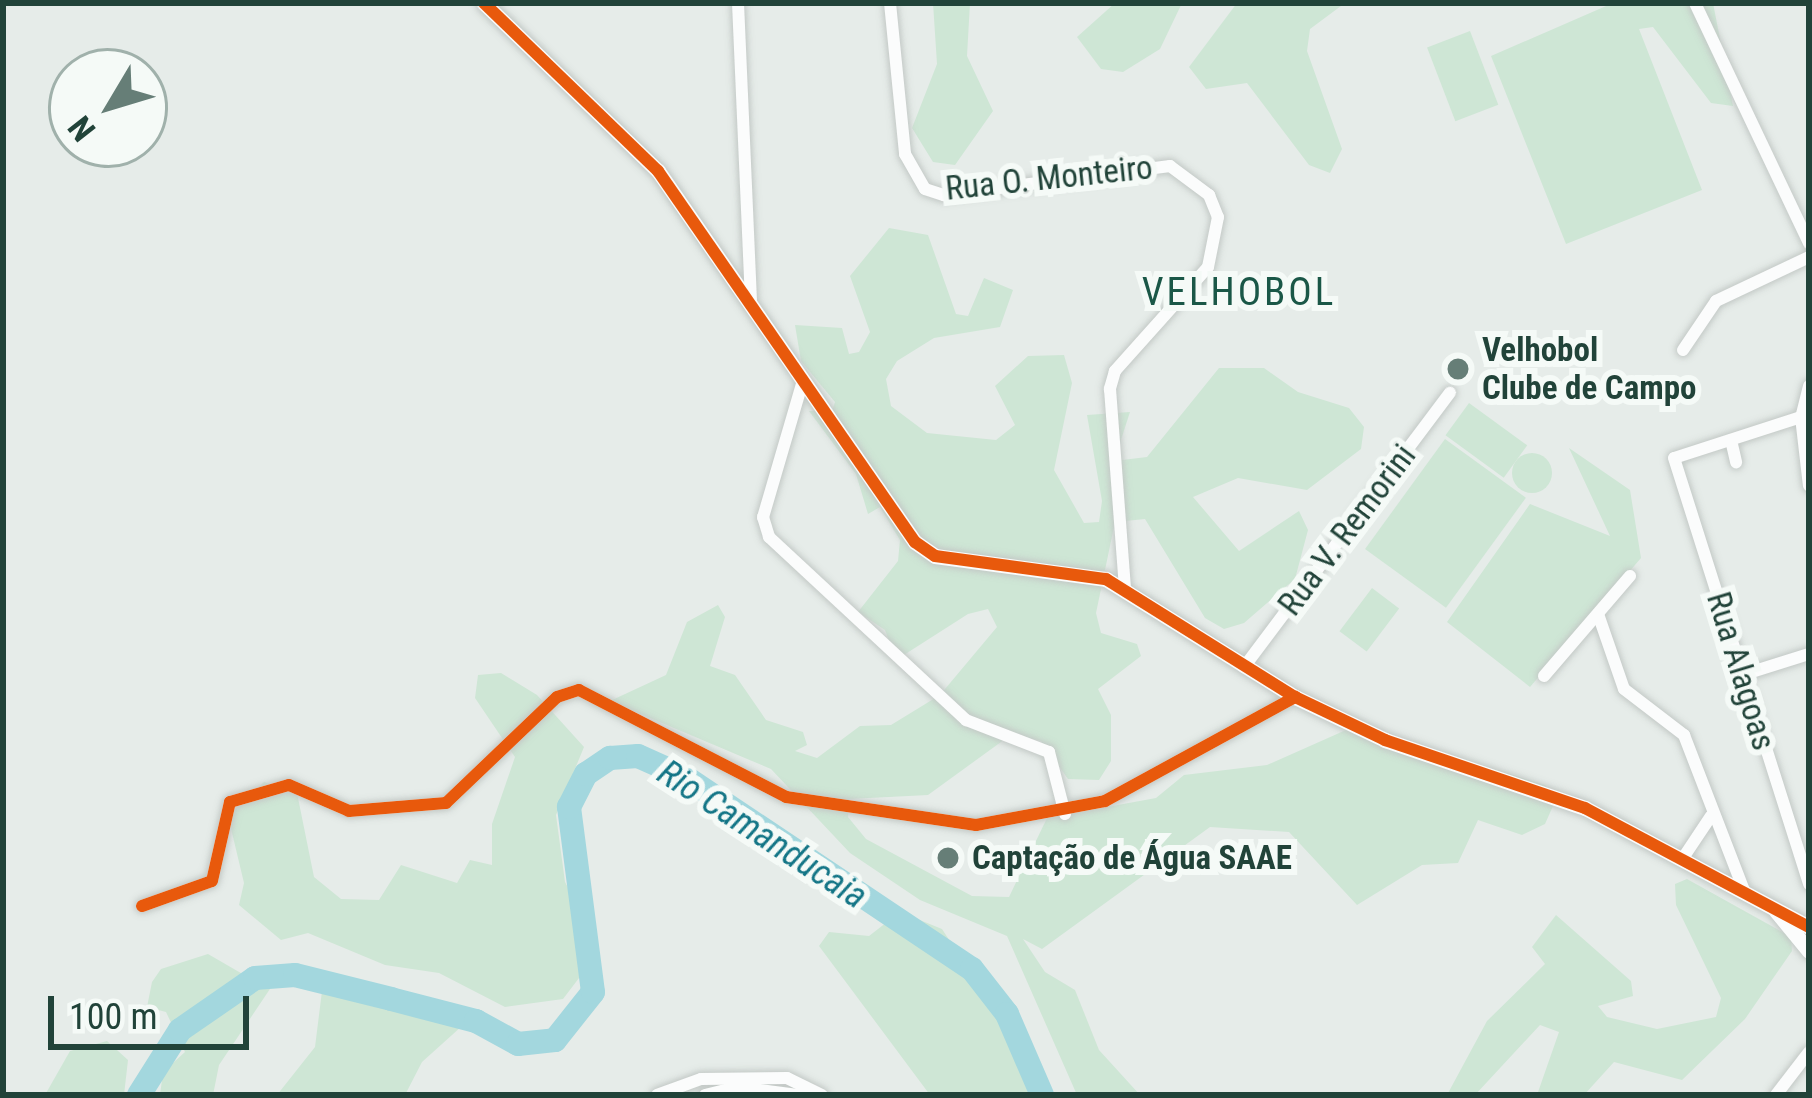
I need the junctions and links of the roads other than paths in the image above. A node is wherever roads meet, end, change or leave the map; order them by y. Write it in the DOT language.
graph roads {
  1 [pos="484,3"];
  2 [pos="738,3"];
  3 [pos="890,3"];
  4 [pos="1695,3"];
  5 [pos="1809,243"];
  6 [pos="1809,257"];
  7 [pos="751,304"];
  8 [pos="1683,350"];
  9 [pos="802,384"];
  10 [pos="1809,386"];
  11 [pos="1450,393"];
  12 [pos="1801,417"];
  13 [pos="1731,440"];
  14 [pos="1736,463"];
  15 [pos="1809,486"];
  16 [pos="1630,576"];
  17 [pos="1125,589"];
  18 [pos="1598,614"];
  19 [pos="1809,654"];
  20 [pos="1244,667"];
  21 [pos="1742,675"];
  22 [pos="1544,676"];
  23 [pos="1295,697"];
  24 [pos="1065,814"];
  25 [pos="1711,815"];
  26 [pos="1685,854"];
  27 [pos="1809,884"];
  28 [pos="1745,895"];
  29 [pos="142,906"];
  30 [pos="1774,909"];
  31 [pos="1809,926"];
  32 [pos="1809,951"];
  33 [pos="1809,1052"];
  34 [pos="676,1086"];
  35 [pos="706,1094"];
  36 [pos="657,1095"];
  37 [pos="797,1095"];
  38 [pos="822,1095"];
  39 [pos="1775,1095"];
  1 -- 7 [label="street"];
  2 -- 7 [label="street"];
  3 -- 17 [label="street, Rua O. Monteiro"];
  4 -- 5 [label="street"];
  6 -- 8 [label="street"];
  7 -- 9 [label="street"];
  9 -- 17 [label="street"];
  9 -- 24 [label="street"];
  10 -- 12 [label="street"];
  11 -- 20 [label="street, Rua V. Remorini"];
  12 -- 13 [label="street"];
  12 -- 15 [label="street"];
  13 -- 14 [label="street"];
  13 -- 21 [label="street, Rua Alagoas"];
  16 -- 18 [label="street"];
  17 -- 20 [label="street"];
  18 -- 22 [label="street"];
  18 -- 25 [label="street"];
  19 -- 21 [label="street"];
  20 -- 23 [label="street"];
  21 -- 27 [label="street, Rua Alagoas"];
  23 -- 24 [label="street"];
  23 -- 26 [label="street"];
  24 -- 29 [label="street"];
  25 -- 26 [label="street"];
  25 -- 28 [label="street"];
  26 -- 28 [label="street"];
  28 -- 30 [label="street"];
  30 -- 31 [label="street"];
  30 -- 32 [label="street"];
  33 -- 39 [label="street"];
  34 -- 35 [label="street"];
  34 -- 36 [label="street"];
  34 -- 38 [label="street"];
  35 -- 37 [label="street"];
}
